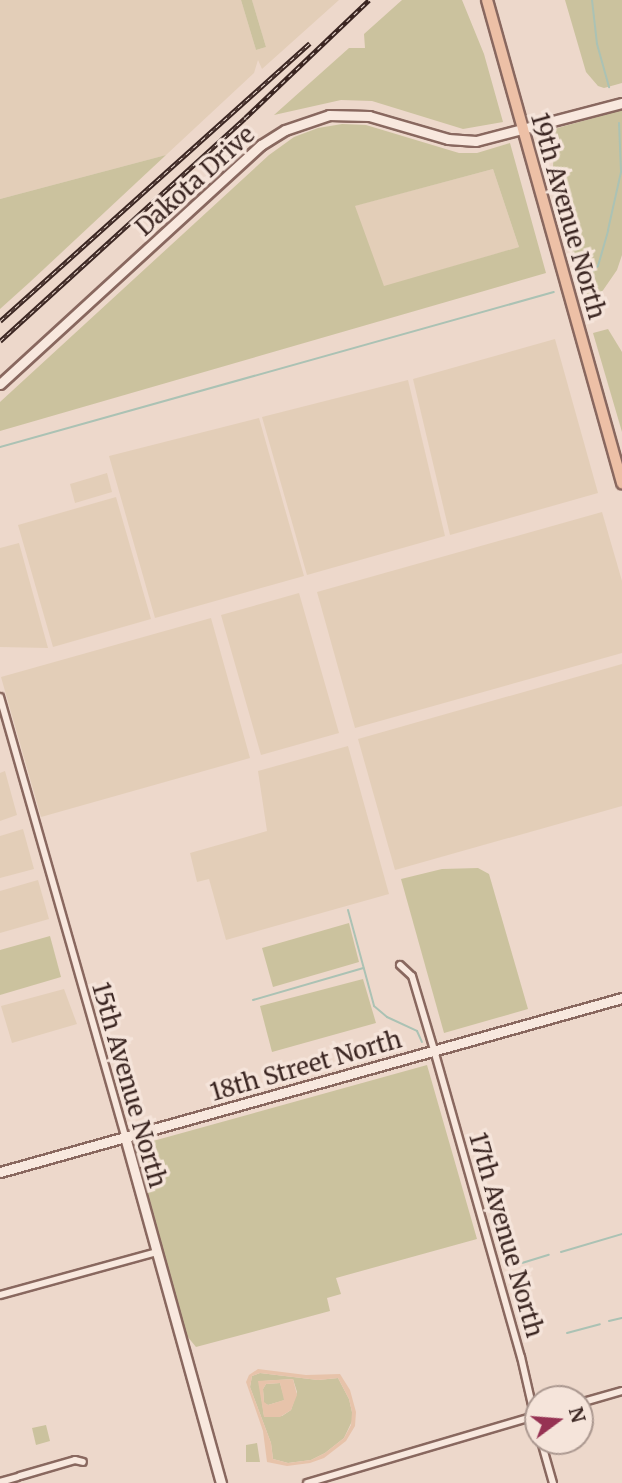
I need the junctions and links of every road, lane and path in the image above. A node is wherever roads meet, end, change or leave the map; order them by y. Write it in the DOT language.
graph roads {
  1 [pos="487,0"];
  2 [pos="622,103"];
  3 [pos="522,131"];
  4 [pos="0,384"];
  5 [pos="622,483"];
  6 [pos="0,697"];
  7 [pos="400,965"];
  8 [pos="622,998"];
  9 [pos="434,1050"];
  10 [pos="125,1137"];
  11 [pos="0,1172"];
  12 [pos="157,1252"];
  13 [pos="0,1295"];
  14 [pos="528,1385"];
  15 [pos="622,1391"];
  16 [pos="594,1399"];
  17 [pos="524,1420"];
  18 [pos="545,1455"];
  19 [pos="83,1462"];
  20 [pos="0,1482"];
  21 [pos="221,1483"];
  22 [pos="307,1483"];
  23 [pos="553,1483"];
  1 -- 3 [label="main road, 19th Avenue North"];
  2 -- 3 [label="street, Dakota Drive"];
  3 -- 4 [label="street, Dakota Drive"];
  3 -- 5 [label="main road, 19th Avenue North"];
  6 -- 10 [label="street, 15th Avenue North"];
  7 -- 9 [label="street, 17th Avenue North"];
  8 -- 9 [label="street, 18th Street North"];
  9 -- 10 [label="street, 18th Street North"];
  9 -- 14 [label="street, 17th Avenue North"];
  10 -- 11 [label="street, 18th Street North"];
  10 -- 12 [label="street, 15th Avenue North"];
  12 -- 13 [label="street"];
  12 -- 21 [label="street, 15th Avenue North"];
  15 -- 16 [label="street"];
  17 -- 22 [label="street"];
  18 -- 23 [label="street"];
  19 -- 20 [label="street"];
}
